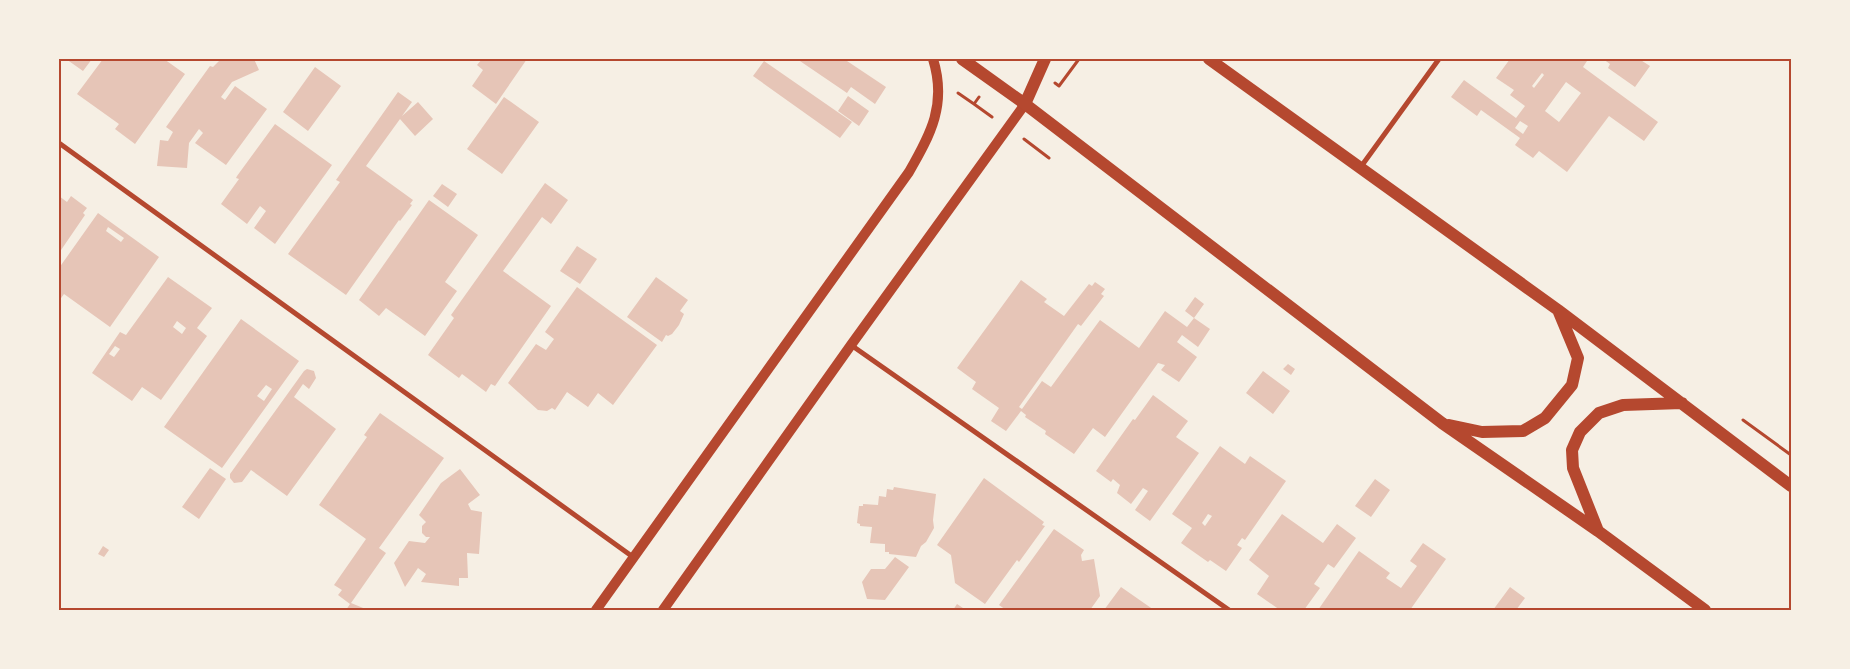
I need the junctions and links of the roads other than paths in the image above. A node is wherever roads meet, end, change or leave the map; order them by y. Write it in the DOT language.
graph roads {
  1 [pos="933,59"];
  2 [pos="962,59"];
  3 [pos="1045,59"];
  4 [pos="1210,59"];
  5 [pos="1439,59"];
  6 [pos="1025,104"];
  7 [pos="59,143"];
  8 [pos="1360,168"];
  9 [pos="1558,310"];
  10 [pos="850,345"];
  11 [pos="1682,403"];
  12 [pos="1442,423"];
  13 [pos="1791,486"];
  14 [pos="1598,531"];
  15 [pos="634,558"];
  16 [pos="596,610"];
  17 [pos="662,610"];
  18 [pos="1229,610"];
  19 [pos="1705,610"];
  1 -- 15 [label="main road"];
  2 -- 6 [label="main road"];
  3 -- 6 [label="main road"];
  4 -- 8 [label="main road"];
  5 -- 8 [label="street"];
  6 -- 10 [label="main road"];
  6 -- 12 [label="main road"];
  7 -- 15 [label="street"];
  8 -- 9 [label="main road"];
  9 -- 11 [label="main road"];
  9 -- 12 [label="main road"];
  10 -- 17 [label="main road"];
  10 -- 18 [label="street"];
  11 -- 13 [label="main road"];
  11 -- 14 [label="main road"];
  12 -- 14 [label="main road"];
  14 -- 19 [label="main road"];
  15 -- 16 [label="main road"];
}
